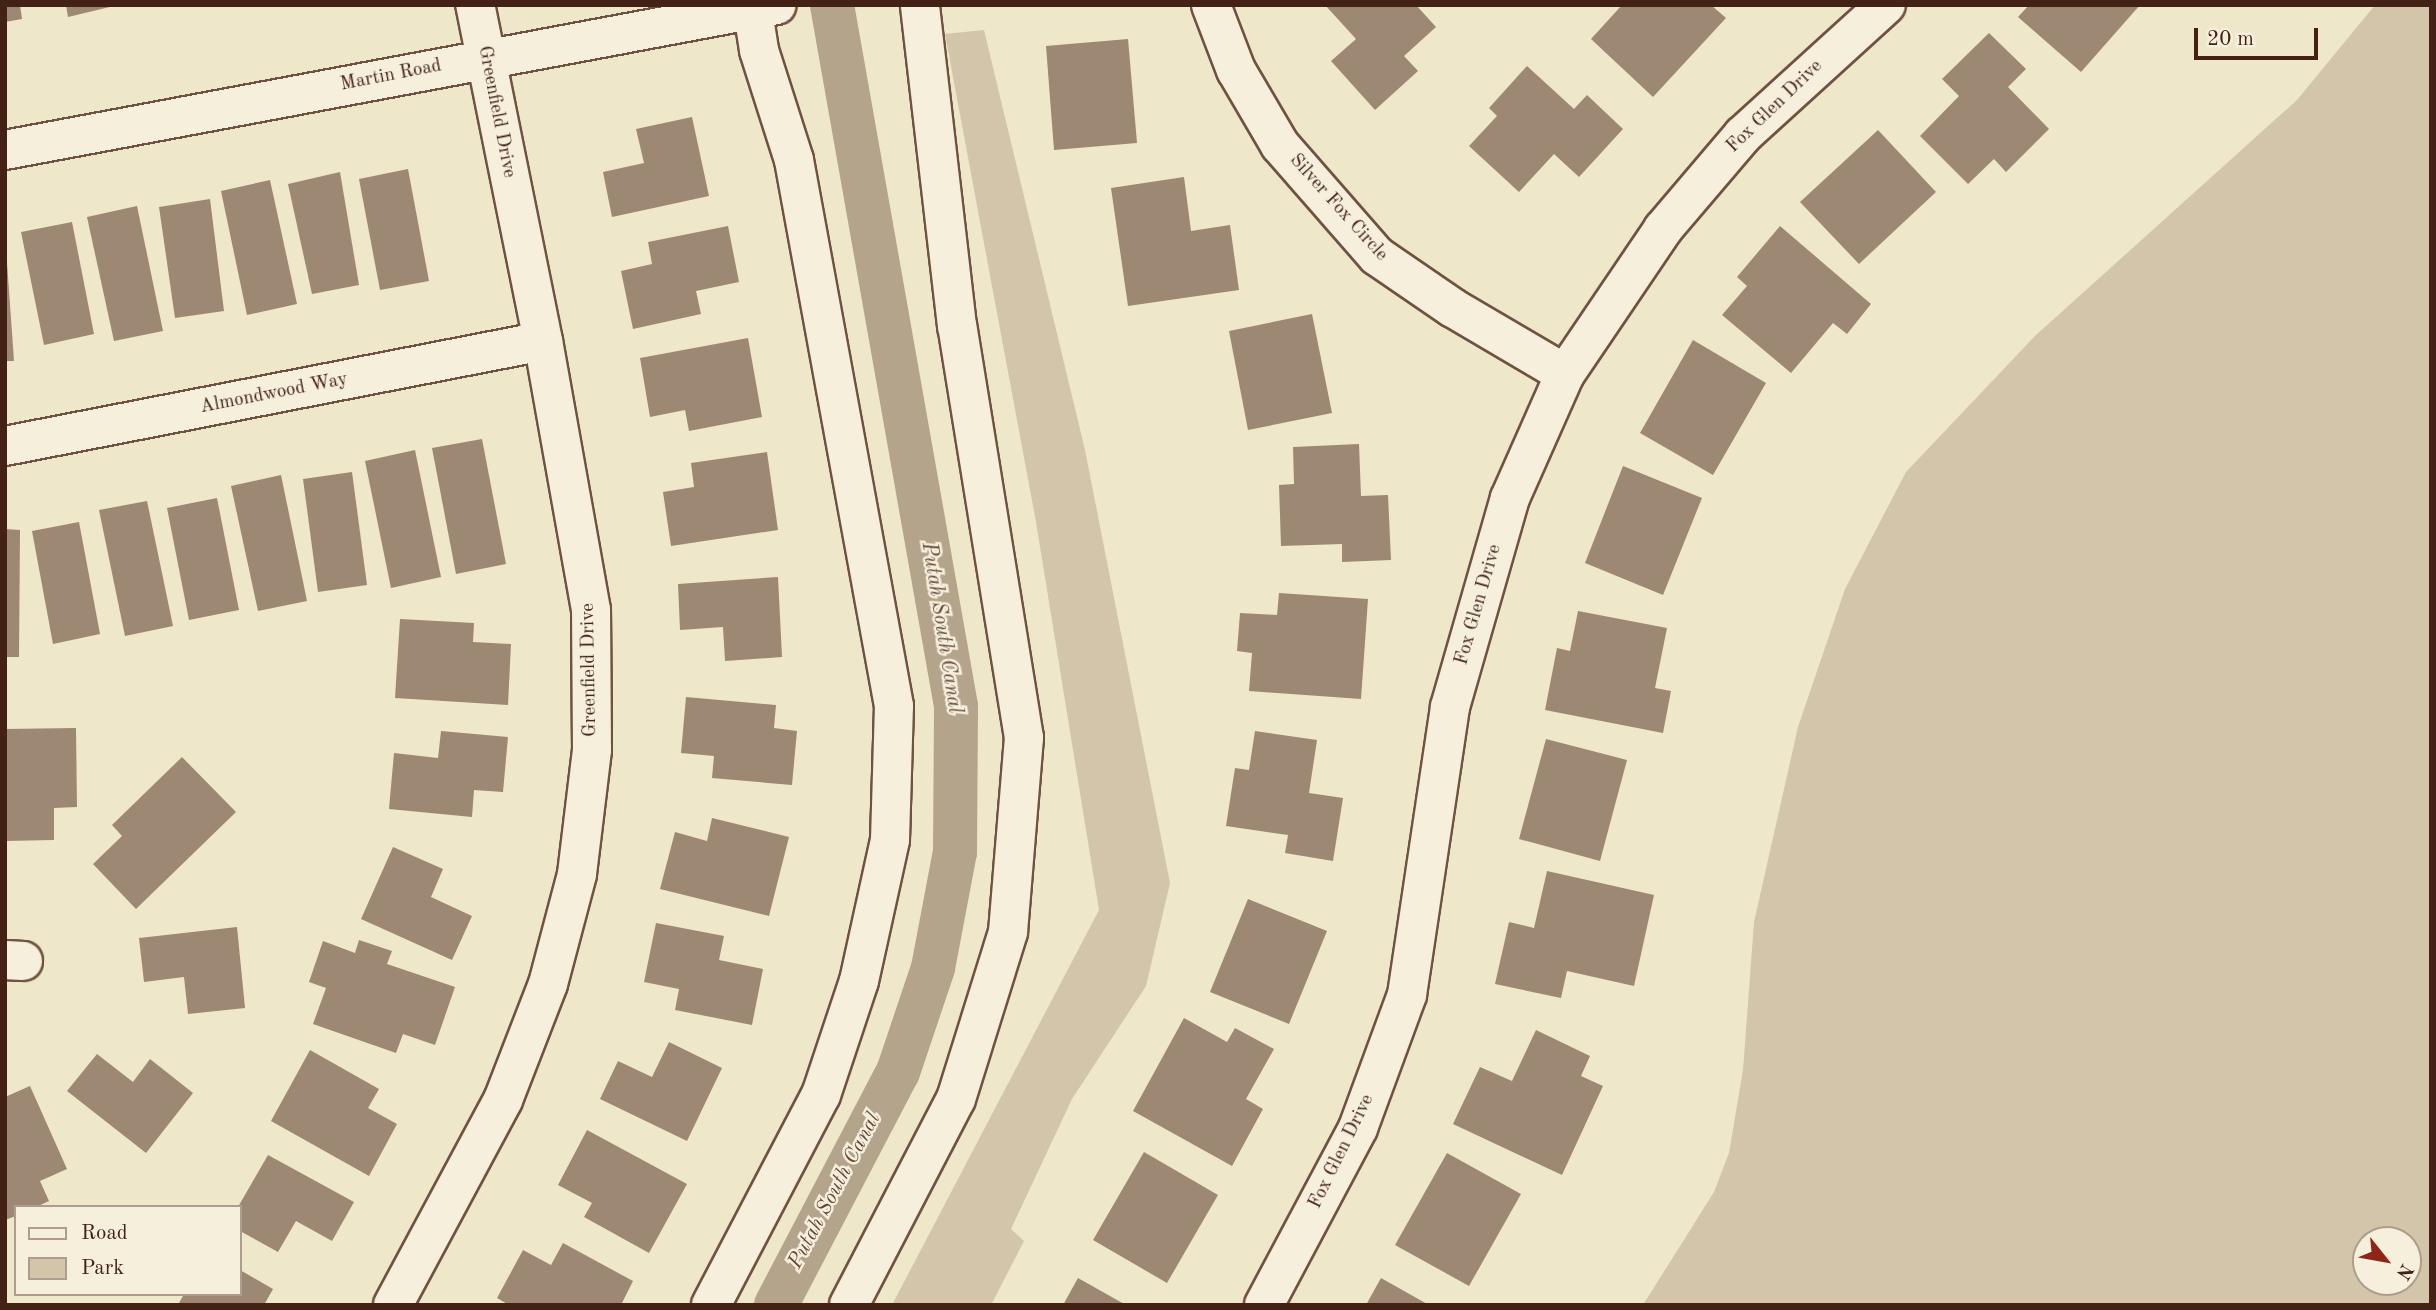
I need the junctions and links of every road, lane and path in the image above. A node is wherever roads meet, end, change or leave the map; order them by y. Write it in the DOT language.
graph roads {
  1 [pos="475,5"];
  2 [pos="919,5"];
  3 [pos="1211,5"];
  4 [pos="1886,5"];
  5 [pos="762,7"];
  6 [pos="485,57"];
  7 [pos="5,150"];
  8 [pos="543,341"];
  9 [pos="1565,374"];
  10 [pos="5,446"];
  11 [pos="394,1305"];
  12 [pos="711,1305"];
  13 [pos="849,1305"];
  14 [pos="1264,1305"];
  1 -- 6 [label="street, Greenfield Drive"];
  2 -- 13 [label="street"];
  3 -- 9 [label="street, Silver Fox Circle"];
  4 -- 9 [label="street, Fox Glen Drive"];
  5 -- 6 [label="street, Martin Road"];
  5 -- 12 [label="street"];
  6 -- 7 [label="street, Martin Road"];
  6 -- 8 [label="street, Greenfield Drive"];
  8 -- 10 [label="street, Almondwood Way"];
  8 -- 11 [label="street, Greenfield Drive"];
  9 -- 14 [label="street, Fox Glen Drive"];
}
